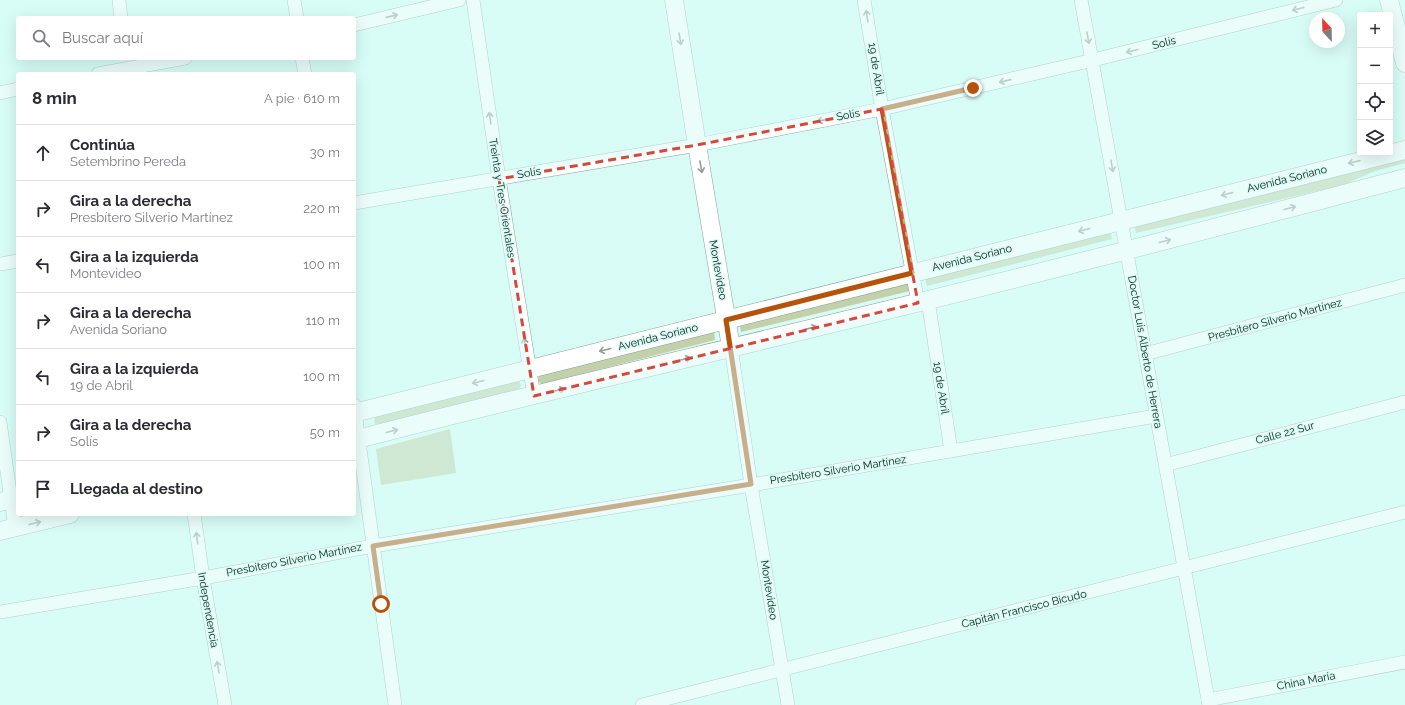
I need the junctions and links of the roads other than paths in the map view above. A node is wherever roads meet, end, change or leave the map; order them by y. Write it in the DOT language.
graph roads {
  1 [pos="119,0"];
  2 [pos="294,0"];
  3 [pos="459,0"];
  4 [pos="473,0"];
  5 [pos="674,0"];
  6 [pos="864,0"];
  7 [pos="1081,0"];
  8 [pos="1336,0"];
  9 [pos="1389,0"];
  10 [pos="121,16"];
  11 [pos="297,16"];
  12 [pos="356,25"];
  13 [pos="173,60"];
  14 [pos="302,60"];
  15 [pos="1093,60"];
  16 [pos="1405,63"];
  17 [pos="129,67"];
  18 [pos="107,72"];
  19 [pos="305,72"];
  20 [pos="16,89"];
  21 [pos="0,93"];
  22 [pos="882,109"];
  23 [pos="697,145"];
  24 [pos="1405,150"];
  25 [pos="1405,178"];
  26 [pos="499,179"];
  27 [pos="356,203"];
  28 [pos="1121,220"];
  29 [pos="1127,251"];
  30 [pos="16,261"];
  31 [pos="0,264"];
  32 [pos="912,273"];
  33 [pos="1405,285"];
  34 [pos="923,302"];
  35 [pos="726,320"];
  36 [pos="731,347"];
  37 [pos="1145,354"];
  38 [pos="529,369"];
  39 [pos="534,396"];
  40 [pos="1405,402"];
  41 [pos="356,410"];
  42 [pos="1156,416"];
  43 [pos="0,422"];
  44 [pos="356,440"];
  45 [pos="951,451"];
  46 [pos="1165,464"];
  47 [pos="751,484"];
  48 [pos="9,500"];
  49 [pos="1405,512"];
  50 [pos="62,516"];
  51 [pos="194,516"];
  52 [pos="8,530"];
  53 [pos="373,546"];
  54 [pos="1185,568"];
  55 [pos="203,578"];
  56 [pos="0,612"];
  57 [pos="1405,662"];
  58 [pos="782,670"];
  59 [pos="1208,702"];
  60 [pos="225,705"];
  61 [pos="395,705"];
  62 [pos="642,705"];
  63 [pos="788,705"];
  1 -- 10 [label="street"];
  2 -- 11 [label="street"];
  12 -- 3 [label="street, one-way"];
  26 -- 4 [label="street, Treinta y Tres Orientales, one-way"];
  5 -- 23 [label="street, Montevideo, one-way"];
  22 -- 6 [label="street, 19 de Abril, one-way"];
  7 -- 15 [label="street, Doctor Luis Alberto de Herrera, one-way"];
  8 -- 15 [label="street, Solís, one-way"];
  9 -- 16 [label="street"];
  13 -- 17 [label="street"];
  14 -- 19 [label="street"];
  15 -- 22 [label="street, Solís, one-way"];
  15 -- 28 [label="street, Doctor Luis Alberto de Herrera, one-way"];
  17 -- 18 [label="street"];
  20 -- 21 [label="street"];
  22 -- 23 [label="street, Solís, one-way"];
  22 -- 32 [label="street, 19 de Abril"];
  23 -- 26 [label="street, Solís"];
  23 -- 35 [label="street, Montevideo, one-way"];
  24 -- 28 [label="street, Avenida Soriano, one-way"];
  29 -- 25 [label="street, one-way"];
  26 -- 27 [label="street, Solís"];
  38 -- 26 [label="street, Treinta y Tres Orientales, one-way"];
  28 -- 29 [label="street, Doctor Luis Alberto de Herrera"];
  28 -- 32 [label="street, Avenida Soriano, one-way"];
  29 -- 34 [label="street"];
  29 -- 37 [label="street, Doctor Luis Alberto de Herrera"];
  30 -- 31 [label="street"];
  32 -- 34 [label="street, 19 de Abril"];
  32 -- 35 [label="street, Avenida Soriano"];
  33 -- 37 [label="street, Presbítero Silverio Martínez"];
  36 -- 34 [label="street, one-way"];
  34 -- 45 [label="street, 19 de Abril"];
  35 -- 36 [label="street, Montevideo"];
  35 -- 38 [label="street, Avenida Soriano, one-way"];
  39 -- 36 [label="street, one-way"];
  36 -- 47 [label="street, Montevideo"];
  37 -- 42 [label="street, Doctor Luis Alberto de Herrera"];
  38 -- 39 [label="street, Treinta y Tres Orientales"];
  38 -- 41 [label="street, Avenida Soriano, one-way"];
  44 -- 39 [label="street, one-way"];
  40 -- 46 [label="street, Calle 22 Sur"];
  42 -- 45 [label="street, Presbítero Silverio Martínez"];
  42 -- 46 [label="street, Doctor Luis Alberto de Herrera"];
  43 -- 48 [label="street"];
  44 -- 53 [label="street"];
  45 -- 47 [label="street, Presbítero Silverio Martínez"];
  46 -- 54 [label="street, Doctor Luis Alberto de Herrera"];
  47 -- 53 [label="street, Presbítero Silverio Martínez"];
  47 -- 58 [label="street, Montevideo"];
  48 -- 52 [label="street"];
  49 -- 54 [label="street, Capitán Francisco Bicudo"];
  52 -- 50 [label="street, one-way"];
  55 -- 51 [label="street, Independencia, one-way"];
  53 -- 55 [label="street, Presbítero Silverio Martínez"];
  53 -- 61 [label="street"];
  54 -- 58 [label="street, Capitán Francisco Bicudo"];
  54 -- 59 [label="street, Doctor Luis Alberto de Herrera"];
  55 -- 56 [label="street, Presbítero Silverio Martínez"];
  60 -- 55 [label="street, Independencia, one-way"];
  57 -- 59 [label="street, China María"];
  58 -- 62 [label="street, Capitán Francisco Bicudo"];
  58 -- 63 [label="street, Montevideo"];
}
